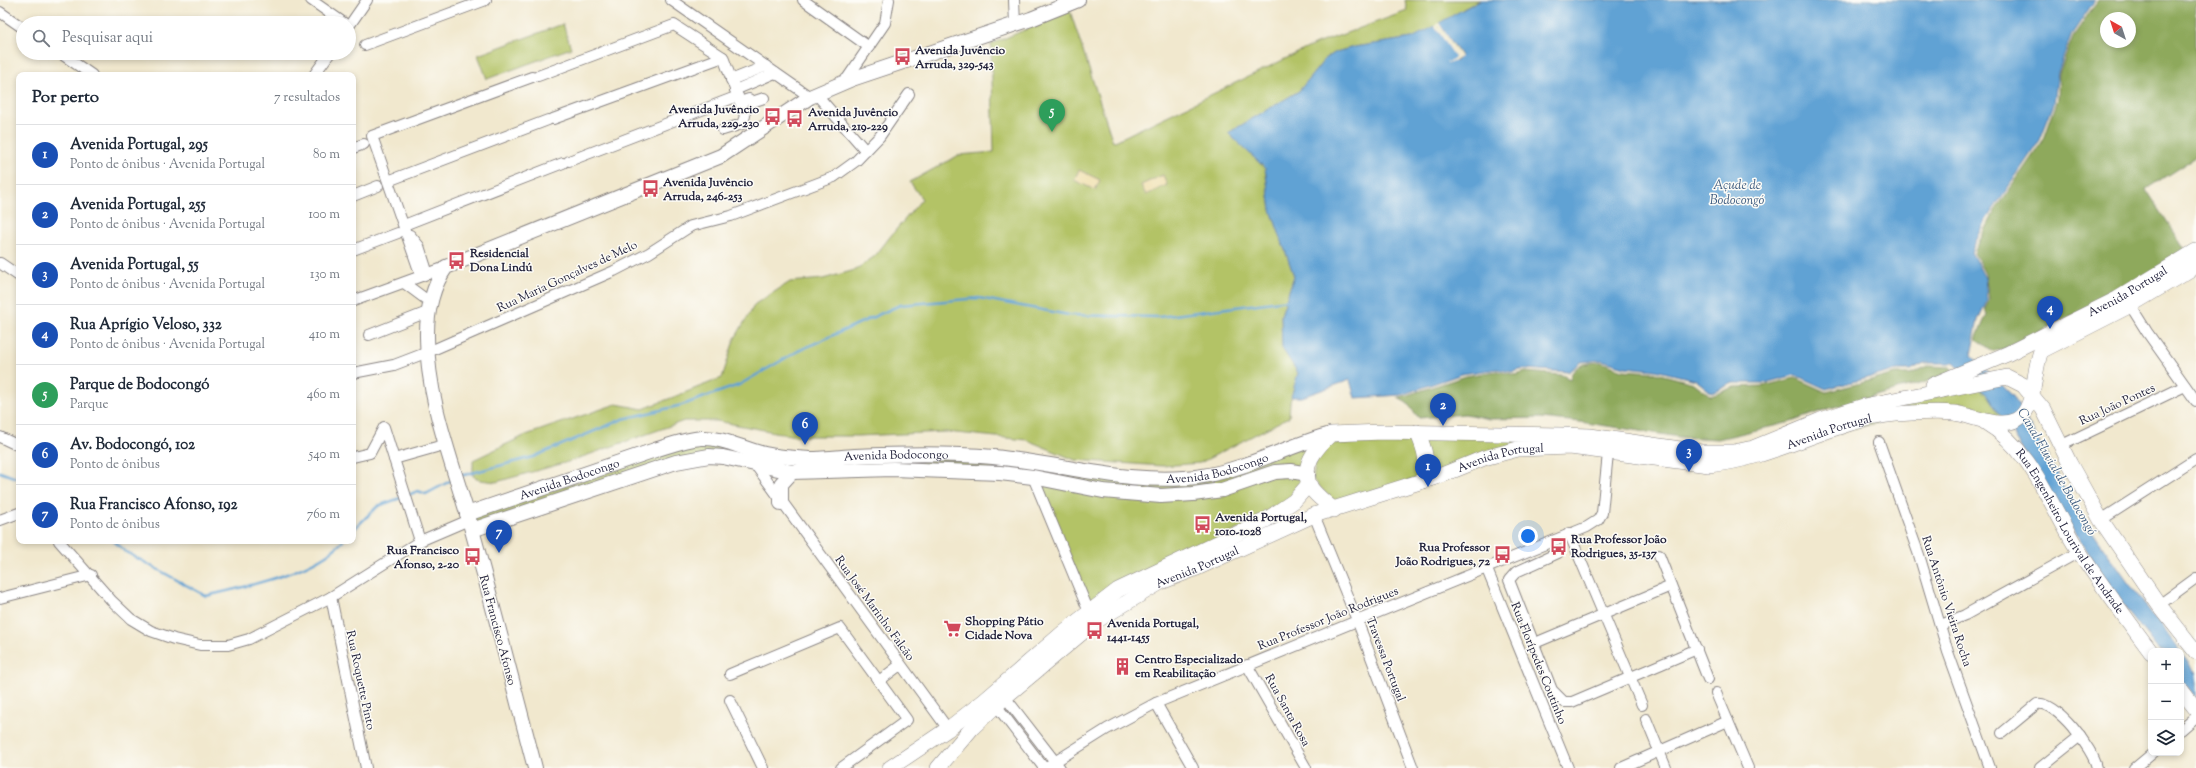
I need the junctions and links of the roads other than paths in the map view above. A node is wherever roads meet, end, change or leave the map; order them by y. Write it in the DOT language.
graph roads {
  1 [pos="311,0"];
  2 [pos="367,0"];
  3 [pos="486,0"];
  4 [pos="671,0"];
  5 [pos="803,0"];
  6 [pos="889,0"];
  7 [pos="1014,0"];
  8 [pos="1078,0"];
  9 [pos="0,12"];
  10 [pos="334,16"];
  11 [pos="356,16"];
  12 [pos="16,23"];
  13 [pos="1015,25"];
  14 [pos="365,45"];
  15 [pos="869,47"];
  16 [pos="723,57"];
  17 [pos="70,60"];
  18 [pos="325,60"];
  19 [pos="766,66"];
  20 [pos="88,72"];
  21 [pos="316,72"];
  22 [pos="775,73"];
  23 [pos="844,83"];
  24 [pos="736,92"];
  25 [pos="909,94"];
  26 [pos="813,96"];
  27 [pos="764,98"];
  28 [pos="723,130"];
  29 [pos="364,144"];
  30 [pos="356,147"];
  31 [pos="866,151"];
  32 [pos="388,181"];
  33 [pos="378,186"];
  34 [pos="356,195"];
  35 [pos="403,230"];
  36 [pos="356,249"];
  37 [pos="2196,251"];
  38 [pos="0,263"];
  39 [pos="2196,266"];
  40 [pos="446,267"];
  41 [pos="16,274"];
  42 [pos="424,275"];
  43 [pos="404,282"];
  44 [pos="356,300"];
  45 [pos="2127,300"];
  46 [pos="431,307"];
  47 [pos="369,335"];
  48 [pos="428,352"];
  49 [pos="356,372"];
  50 [pos="1965,379"];
  51 [pos="2185,386"];
  52 [pos="2028,395"];
  53 [pos="2196,401"];
  54 [pos="1981,419"];
  55 [pos="1417,432"];
  56 [pos="1331,434"];
  57 [pos="0,437"];
  58 [pos="1879,442"];
  59 [pos="447,444"];
  60 [pos="16,445"];
  61 [pos="2060,446"];
  62 [pos="1608,453"];
  63 [pos="356,456"];
  64 [pos="394,459"];
  65 [pos="2196,459"];
  66 [pos="754,463"];
  67 [pos="792,472"];
  68 [pos="1033,477"];
  69 [pos="1308,479"];
  70 [pos="1423,481"];
  71 [pos="781,503"];
  72 [pos="1334,510"];
  73 [pos="16,514"];
  74 [pos="1314,515"];
  75 [pos="0,520"];
  76 [pos="2101,520"];
  77 [pos="469,521"];
  78 [pos="1569,533"];
  79 [pos="420,541"];
  80 [pos="62,544"];
  81 [pos="2079,552"];
  82 [pos="1558,554"];
  83 [pos="1659,555"];
  84 [pos="1486,567"];
  85 [pos="91,575"];
  86 [pos="2196,578"];
  87 [pos="1671,586"];
  88 [pos="331,597"];
  89 [pos="0,598"];
  90 [pos="2159,605"];
  91 [pos="1089,612"];
  92 [pos="1602,615"];
  93 [pos="1357,620"];
  94 [pos="1941,625"];
  95 [pos="1535,643"];
  96 [pos="2148,648"];
  97 [pos="1697,649"];
  98 [pos="2196,652"];
  99 [pos="900,665"];
  100 [pos="1247,665"];
  101 [pos="730,674"];
  102 [pos="1630,677"];
  103 [pos="1708,679"];
  104 [pos="879,680"];
  105 [pos="1716,693"];
  106 [pos="2184,694"];
  107 [pos="730,700"];
  108 [pos="1000,701"];
  109 [pos="1156,703"];
  110 [pos="1642,705"];
  111 [pos="2196,710"];
  112 [pos="2196,717"];
  113 [pos="1646,719"];
  114 [pos="1728,721"];
  115 [pos="2184,727"];
  116 [pos="948,729"];
  117 [pos="2002,733"];
  118 [pos="2080,736"];
  119 [pos="1658,751"];
  120 [pos="2149,756"];
  121 [pos="1057,765"];
  122 [pos="366,768"];
  123 [pos="535,768"];
  124 [pos="763,768"];
  125 [pos="841,768"];
  126 [pos="890,768"];
  127 [pos="938,768"];
  128 [pos="1045,768"];
  129 [pos="1193,768"];
  130 [pos="1306,768"];
  131 [pos="1413,768"];
  132 [pos="1568,768"];
  133 [pos="1621,768"];
  134 [pos="1666,768"];
  135 [pos="1748,768"];
  136 [pos="1990,768"];
  137 [pos="2040,768"];
  138 [pos="2097,768"];
  139 [pos="2135,768"];
  1 -- 10 [label="street"];
  2 -- 11 [label="street"];
  3 -- 14 [label="street"];
  4 -- 19 [label="street"];
  5 -- 15 [label="street"];
  6 -- 15 [label="street"];
  7 -- 13 [label="street"];
  8 -- 13 [label="street"];
  9 -- 12 [label="street"];
  13 -- 23 [label="street"];
  15 -- 23 [label="street"];
  16 -- 24 [label="street"];
  16 -- 32 [label="street"];
  16 -- 32 [label="street"];
  17 -- 20 [label="street"];
  18 -- 21 [label="street"];
  19 -- 22 [label="street"];
  19 -- 24 [label="street"];
  22 -- 24 [label="street"];
  22 -- 26 [label="street"];
  23 -- 26 [label="street"];
  24 -- 27 [label="street"];
  24 -- 28 [label="street"];
  24 -- 35 [label="street"];
  25 -- 31 [label="street, Rua Maria Gonçalves de Melo"];
  26 -- 31 [label="street"];
  26 -- 40 [label="street"];
  29 -- 30 [label="street"];
  31 -- 48 [label="street, Rua Maria Gonçalves de Melo"];
  32 -- 35 [label="street"];
  33 -- 34 [label="street"];
  35 -- 36 [label="street"];
  35 -- 42 [label="street"];
  37 -- 45 [label="main road, Avenida Portugal"];
  38 -- 41 [label="street"];
  39 -- 45 [label="main road, Avenida Portugal"];
  40 -- 42 [label="street"];
  40 -- 46 [label="street, Rua Francisco Afonso"];
  42 -- 43 [label="street"];
  43 -- 44 [label="street"];
  43 -- 46 [label="street"];
  45 -- 50 [label="main road, Avenida Portugal"];
  45 -- 51 [label="street"];
  45 -- 52 [label="main road, Avenida Portugal"];
  46 -- 47 [label="street"];
  46 -- 48 [label="street, Rua Francisco Afonso"];
  48 -- 49 [label="street, Rua Maria Gonçalves de Melo"];
  48 -- 59 [label="street, Rua Francisco Afonso"];
  50 -- 52 [label="main road, Avenida Portugal"];
  50 -- 55 [label="main road, Avenida Portugal"];
  51 -- 53 [label="street"];
  51 -- 61 [label="street, Rua João Pontes"];
  52 -- 54 [label="main road, Avenida Portugal"];
  52 -- 61 [label="main road"];
  54 -- 62 [label="main road, Avenida Portugal"];
  54 -- 81 [label="main road, Rua Engenheiro Lourival de Andrade"];
  55 -- 56 [label="main road, Avenida Portugal"];
  55 -- 70 [label="main road"];
  56 -- 69 [label="main road"];
  56 -- 77 [label="street, Avenida Bodocongo"];
  57 -- 60 [label="street"];
  58 -- 94 [label="street, Rua Antônio Vieira Rocha"];
  59 -- 64 [label="street"];
  59 -- 77 [label="street, Rua Francisco Afonso"];
  61 -- 76 [label="main road"];
  62 -- 70 [label="main road, Avenida Portugal"];
  62 -- 78 [label="street, Rua Professor João Rodrigues"];
  63 -- 64 [label="street"];
  64 -- 79 [label="street"];
  65 -- 76 [label="street"];
  66 -- 67 [label="street, Avenida Bodocongo"];
  66 -- 71 [label="street, Rua José Marinho Falcão"];
  66 -- 77 [label="street, Avenida Bodocongo"];
  67 -- 68 [label="street, Avenida Bodocongo"];
  67 -- 71 [label="street"];
  68 -- 69 [label="street, Avenida Bodocongo"];
  68 -- 91 [label="street"];
  69 -- 72 [label="main road"];
  69 -- 91 [label="main road, Avenida Portugal"];
  70 -- 72 [label="main road, Avenida Portugal"];
  71 -- 99 [label="street, Rua José Marinho Falcão"];
  72 -- 74 [label="main road, Avenida Portugal"];
  73 -- 75 [label="street"];
  74 -- 93 [label="street, Travessa Portugal"];
  74 -- 108 [label="main road, Avenida Portugal"];
  76 -- 90 [label="main road"];
  77 -- 79 [label="street, Avenida Bodocongo"];
  77 -- 123 [label="street, Rua Francisco Afonso"];
  78 -- 84 [label="street, Rua Professor João Rodrigues"];
  78 -- 92 [label="street"];
  79 -- 88 [label="street, Avenida Bodocongo"];
  80 -- 85 [label="street, Avenida Bodocongo"];
  81 -- 94 [label="street"];
  81 -- 96 [label="main road, Rua Engenheiro Lourival de Andrade"];
  82 -- 95 [label="street"];
  83 -- 87 [label="street"];
  84 -- 93 [label="street, Rua Professor João Rodrigues"];
  84 -- 132 [label="street, Rua Florípedes Coutinho"];
  85 -- 88 [label="street, Avenida Bodocongo"];
  85 -- 89 [label="street"];
  86 -- 90 [label="street"];
  87 -- 92 [label="street"];
  87 -- 97 [label="street"];
  88 -- 122 [label="street, Rua Roquette Pinto"];
  90 -- 98 [label="main road"];
  91 -- 116 [label="main road, Avenida Portugal"];
  92 -- 95 [label="street"];
  92 -- 102 [label="street"];
  93 -- 100 [label="street, Rua Professor João Rodrigues"];
  93 -- 131 [label="street, Travessa Portugal"];
  94 -- 136 [label="street, Rua Antônio Vieira Rocha"];
  95 -- 102 [label="street"];
  97 -- 102 [label="street"];
  97 -- 103 [label="street"];
  99 -- 104 [label="street"];
  99 -- 116 [label="street, Rua José Marinho Falcão"];
  100 -- 109 [label="street, Rua Professor João Rodrigues"];
  100 -- 130 [label="street, Rua Santa Rosa"];
  101 -- 104 [label="street"];
  102 -- 110 [label="street"];
  104 -- 125 [label="street"];
  105 -- 114 [label="street"];
  106 -- 111 [label="main road"];
  107 -- 124 [label="street"];
  108 -- 121 [label="street"];
  108 -- 127 [label="main road, Avenida Portugal"];
  108 -- 128 [label="street"];
  109 -- 121 [label="street, Rua Professor João Rodrigues"];
  109 -- 129 [label="street"];
  112 -- 115 [label="street"];
  113 -- 119 [label="street"];
  114 -- 119 [label="street"];
  114 -- 135 [label="street"];
  116 -- 126 [label="main road, Avenida Portugal"];
  117 -- 118 [label="street"];
  118 -- 137 [label="street"];
  118 -- 138 [label="street"];
  119 -- 133 [label="street"];
  119 -- 134 [label="street"];
  120 -- 139 [label="street"];
  121 -- 128 [label="street, Rua Professor João Rodrigues"];
}
